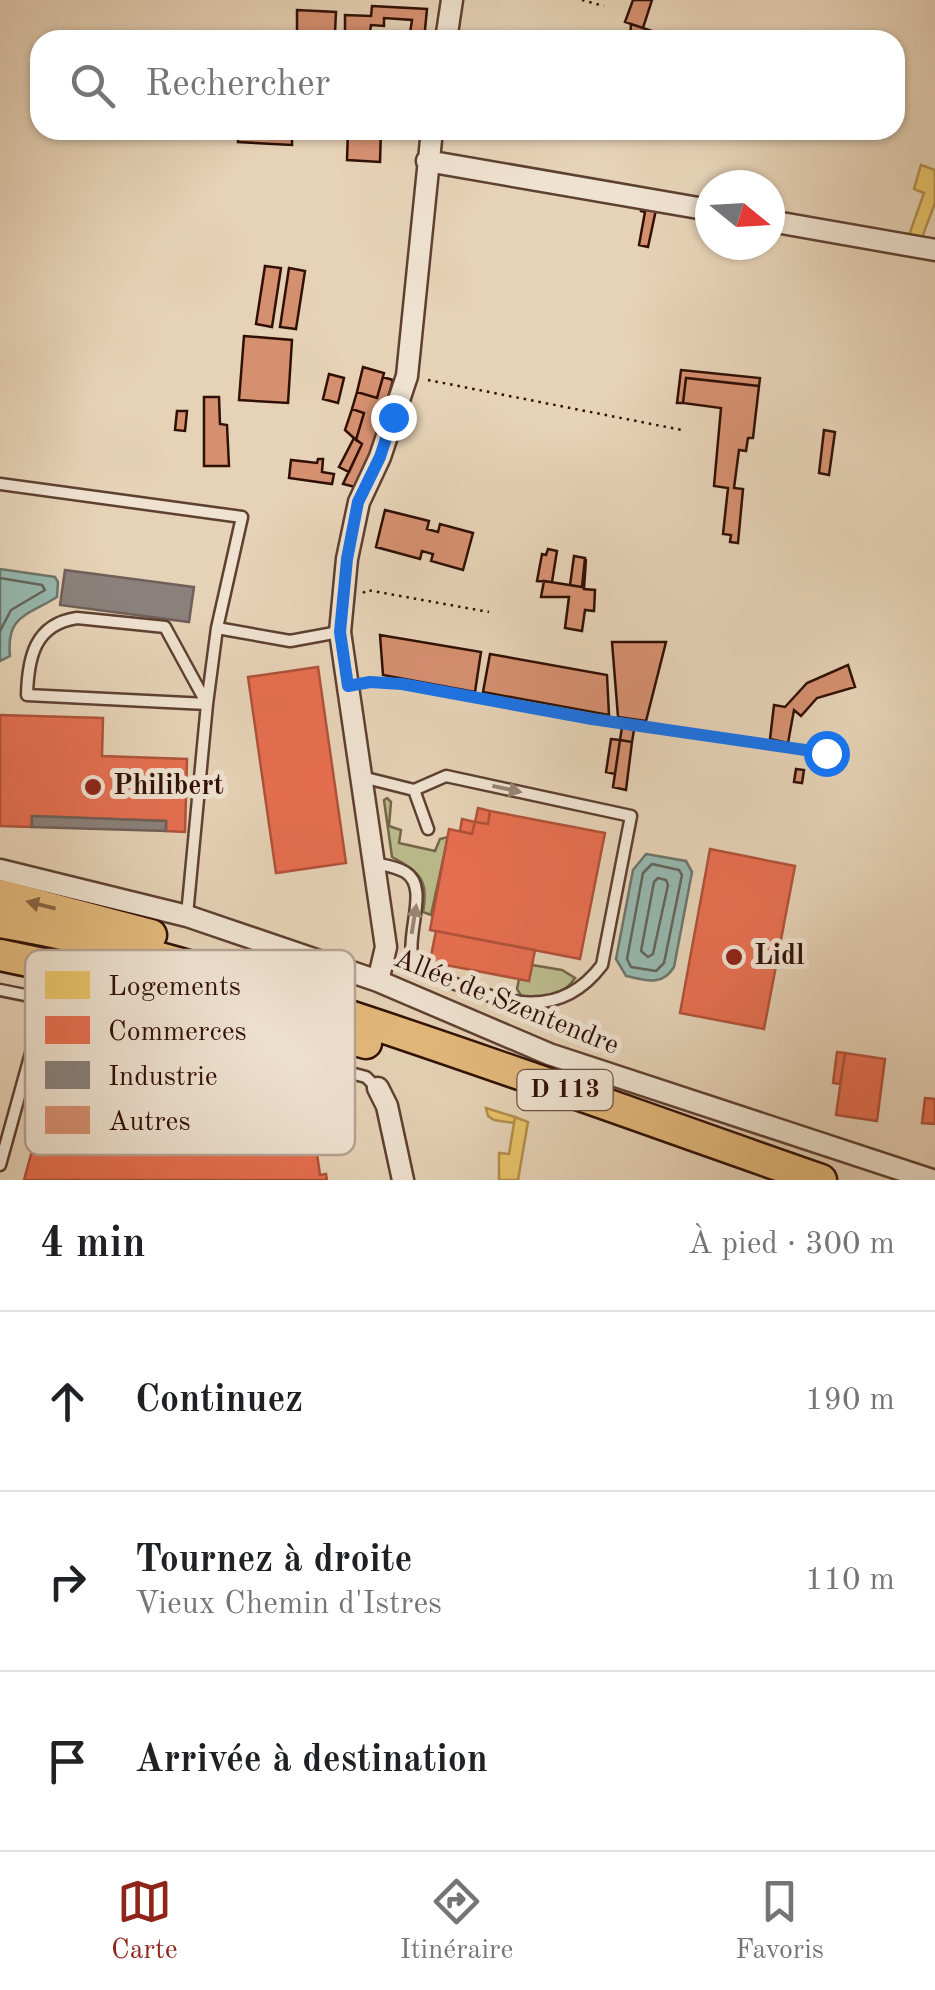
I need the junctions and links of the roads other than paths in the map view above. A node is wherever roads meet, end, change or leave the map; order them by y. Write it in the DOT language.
graph roads {
  1 [pos="452,0"];
  2 [pos="448,30"];
  3 [pos="430,140"];
  4 [pos="427,161"];
  5 [pos="695,207"];
  6 [pos="785,224"];
  7 [pos="935,250"];
  8 [pos="0,484"];
  9 [pos="217,628"];
  10 [pos="340,632"];
  11 [pos="207,704"];
  12 [pos="362,777"];
  13 [pos="414,790"];
  14 [pos="428,829"];
  15 [pos="374,862"];
  16 [pos="0,870"];
  17 [pos="0,895"];
  18 [pos="187,916"];
  19 [pos="0,922"];
  20 [pos="132,950"];
  21 [pos="197,950"];
  22 [pos="287,950"];
  23 [pos="0,955"];
  24 [pos="25,960"];
  25 [pos="355,973"];
  26 [pos="378,981"];
  27 [pos="0,990"];
  28 [pos="25,995"];
  29 [pos="355,1007"];
  30 [pos="355,1018"];
  31 [pos="355,1040"];
  32 [pos="462,1053"];
  33 [pos="355,1074"];
  34 [pos="25,1075"];
  35 [pos="378,1088"];
  36 [pos="667,1127"];
  37 [pos="0,1165"];
  38 [pos="402,1180"];
  39 [pos="822,1180"];
  40 [pos="932,1180"];
  1 -- 2 [label="street"];
  3 -- 4 [label="street"];
  4 -- 5 [label="street"];
  4 -- 10 [label="street"];
  6 -- 7 [label="street"];
  8 -- 9 [label="lane"];
  9 -- 10 [label="lane"];
  9 -- 11 [label="lane"];
  10 -- 12 [label="street"];
  11 -- 11 [label="lane"];
  11 -- 18 [label="lane"];
  12 -- 13 [label="lane"];
  12 -- 15 [label="street"];
  13 -- 14 [label="lane"];
  13 -- 15 [label="lane, one-way"];
  15 -- 26 [label="street"];
  16 -- 18 [label="street, Allée de Szentendre"];
  21 -- 17 [label="main road, one-way"];
  18 -- 22 [label="street, Allée de Szentendre"];
  19 -- 20 [label="main road, D 113"];
  23 -- 24 [label="main road, D 113"];
  25 -- 26 [label="street, Allée de Szentendre"];
  26 -- 40 [label="street, Allée de Szentendre"];
  27 -- 28 [label="lane"];
  32 -- 29 [label="main road, one-way"];
  30 -- 32 [label="main road, D 113"];
  31 -- 36 [label="main road, D 113"];
  32 -- 36 [label="main road, D 113"];
  33 -- 35 [label="lane"];
  34 -- 37 [label="lane"];
  35 -- 38 [label="street"];
  36 -- 39 [label="main road, D 113"];
}
